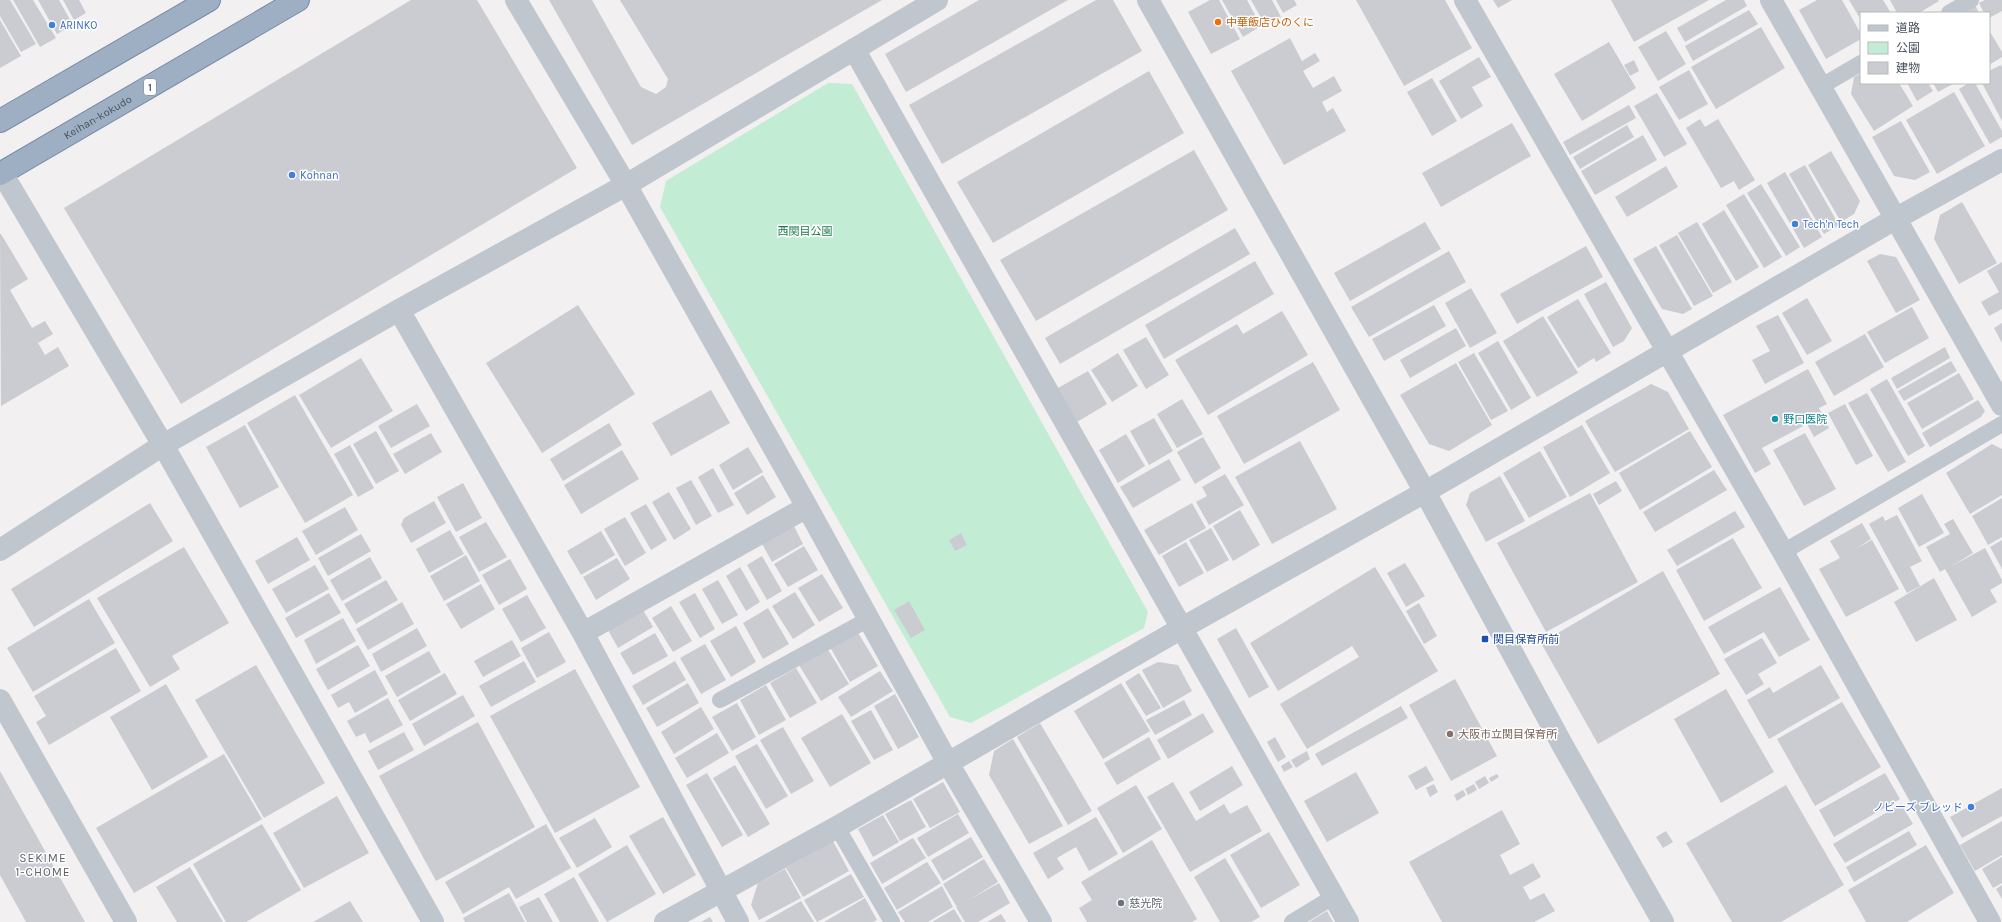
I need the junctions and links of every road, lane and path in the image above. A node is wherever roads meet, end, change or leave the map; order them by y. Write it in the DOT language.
graph roads {
  1 [pos="209,0"];
  2 [pos="298,0"];
  3 [pos="516,0"];
  4 [pos="937,0"];
  5 [pos="1148,0"];
  6 [pos="1465,0"];
  7 [pos="1771,0"];
  8 [pos="1972,0"];
  9 [pos="1951,12"];
  10 [pos="854,49"];
  11 [pos="1860,65"];
  12 [pos="1820,87"];
  13 [pos="0,121"];
  14 [pos="2002,160"];
  15 [pos="1,174"];
  16 [pos="626,185"];
  17 [pos="1895,219"];
  18 [pos="399,310"];
  19 [pos="1669,352"];
  20 [pos="2002,405"];
  21 [pos="2002,424"];
  22 [pos="163,446"];
  23 [pos="1425,492"];
  24 [pos="807,506"];
  25 [pos="0,550"];
  26 [pos="1783,552"];
  27 [pos="869,619"];
  28 [pos="1182,628"];
  29 [pos="583,633"];
  30 [pos="0,700"];
  31 [pos="720,700"];
  32 [pos="948,763"];
  33 [pos="837,827"];
  34 [pos="720,892"];
  35 [pos="1334,897"];
  36 [pos="126,922"];
  37 [pos="433,922"];
  38 [pos="665,922"];
  39 [pos="738,922"];
  40 [pos="892,922"];
  41 [pos="1041,922"];
  42 [pos="1292,922"];
  43 [pos="1348,922"];
  44 [pos="1663,922"];
  45 [pos="1990,922"];
  1 -- 13 [label="highway"];
  2 -- 15 [label="highway, Keihan-kokudo / 1"];
  3 -- 16 [label="street"];
  4 -- 10 [label="street"];
  5 -- 23 [label="street"];
  6 -- 19 [label="street"];
  7 -- 12 [label="street"];
  8 -- 9 [label="lane"];
  10 -- 16 [label="street"];
  10 -- 28 [label="street"];
  11 -- 12 [label="lane"];
  12 -- 17 [label="street"];
  14 -- 17 [label="street"];
  15 -- 22 [label="street"];
  16 -- 18 [label="street"];
  16 -- 24 [label="street"];
  17 -- 19 [label="street"];
  17 -- 20 [label="street"];
  18 -- 22 [label="street"];
  18 -- 29 [label="street"];
  19 -- 23 [label="street"];
  19 -- 26 [label="street"];
  21 -- 26 [label="lane"];
  22 -- 25 [label="street"];
  22 -- 37 [label="street"];
  23 -- 28 [label="street"];
  23 -- 44 [label="street"];
  24 -- 27 [label="street"];
  24 -- 29 [label="street"];
  26 -- 45 [label="street"];
  27 -- 31 [label="lane"];
  27 -- 32 [label="street"];
  28 -- 32 [label="street"];
  28 -- 35 [label="street"];
  29 -- 34 [label="street"];
  30 -- 36 [label="street"];
  32 -- 33 [label="street"];
  32 -- 41 [label="street"];
  33 -- 34 [label="street"];
  33 -- 40 [label="lane"];
  34 -- 38 [label="street"];
  34 -- 39 [label="street"];
  35 -- 42 [label="lane"];
  35 -- 43 [label="street"];
}
